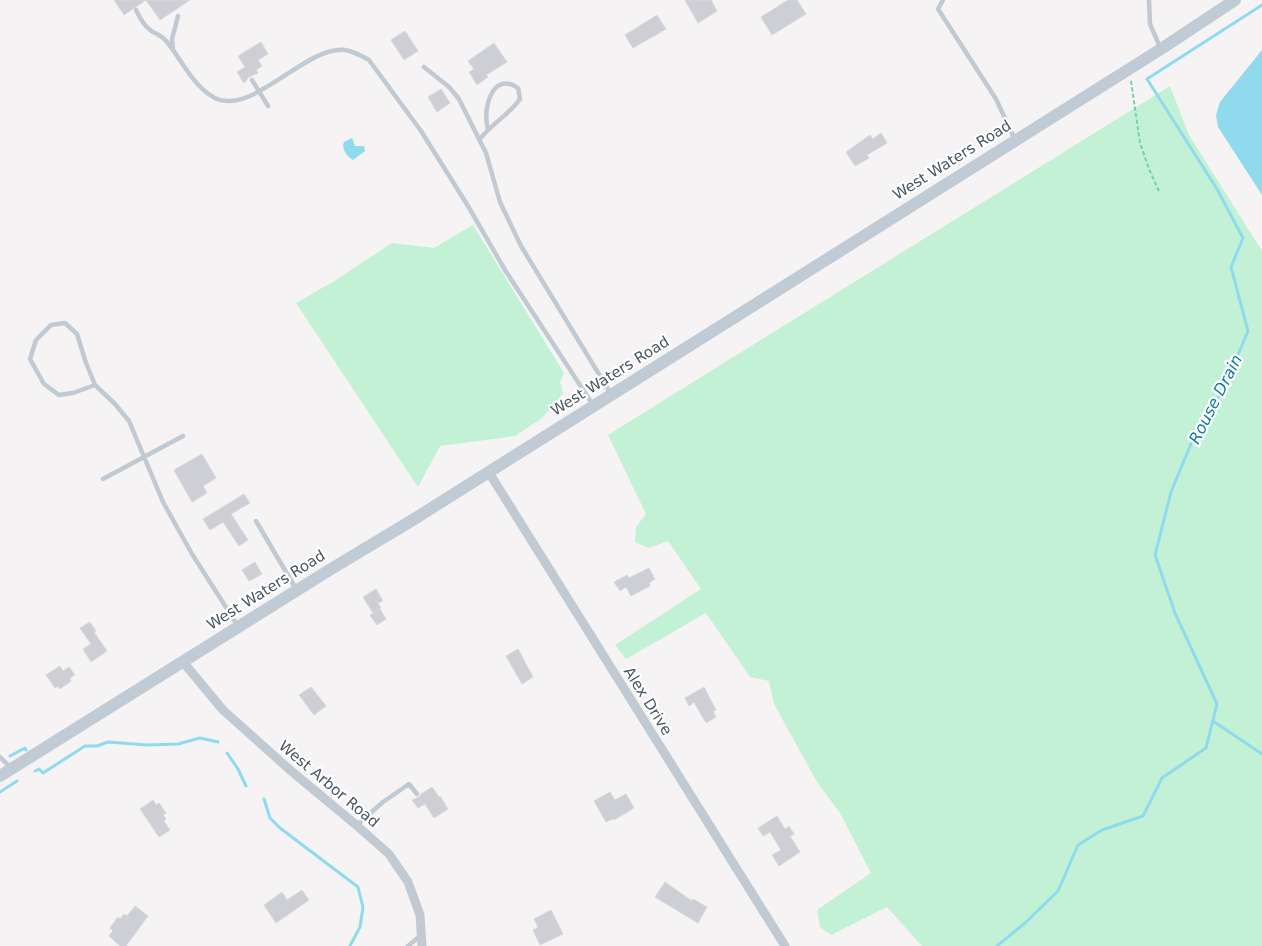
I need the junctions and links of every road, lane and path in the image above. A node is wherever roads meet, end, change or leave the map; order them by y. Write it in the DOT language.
graph roads {
  1 [pos="944,0"];
  2 [pos="1148,0"];
  3 [pos="1235,0"];
  4 [pos="136,10"];
  5 [pos="178,16"];
  6 [pos="173,49"];
  7 [pos="1161,49"];
  8 [pos="424,67"];
  9 [pos="1127,70"];
  10 [pos="252,80"];
  11 [pos="259,91"];
  12 [pos="268,106"];
  13 [pos="488,129"];
  14 [pos="480,139"];
  15 [pos="1015,140"];
  16 [pos="1159,191"];
  17 [pos="95,385"];
  18 [pos="612,395"];
  19 [pos="594,406"];
  20 [pos="184,436"];
  21 [pos="145,458"];
  22 [pos="488,471"];
  23 [pos="104,479"];
  24 [pos="256,521"];
  25 [pos="297,590"];
  26 [pos="239,627"];
  27 [pos="183,662"];
  28 [pos="0,757"];
  29 [pos="12,769"];
  30 [pos="0,776"];
  31 [pos="417,794"];
  32 [pos="357,825"];
  33 [pos="421,935"];
  34 [pos="408,946"];
  35 [pos="422,946"];
  36 [pos="785,946"];
  1 -- 15 [label="lane"];
  2 -- 7 [label="lane"];
  3 -- 7 [label="street, West Waters Road"];
  4 -- 6 [label="lane"];
  5 -- 6 [label="lane"];
  6 -- 11 [label="lane"];
  7 -- 9 [label="street, West Waters Road"];
  8 -- 14 [label="lane"];
  9 -- 15 [label="street, West Waters Road"];
  9 -- 16 [label="path"];
  10 -- 11 [label="lane"];
  11 -- 12 [label="lane"];
  11 -- 19 [label="lane"];
  13 -- 13 [label="lane"];
  13 -- 14 [label="lane"];
  14 -- 18 [label="lane"];
  15 -- 18 [label="street, West Waters Road"];
  17 -- 17 [label="lane"];
  17 -- 21 [label="lane"];
  18 -- 19 [label="street, West Waters Road"];
  19 -- 22 [label="street, West Waters Road"];
  20 -- 21 [label="lane"];
  21 -- 23 [label="lane"];
  21 -- 26 [label="lane"];
  22 -- 25 [label="street, West Waters Road"];
  22 -- 36 [label="street, Alex Drive"];
  24 -- 25 [label="lane"];
  25 -- 26 [label="street, West Waters Road"];
  26 -- 27 [label="street, West Waters Road"];
  27 -- 29 [label="street, West Waters Road"];
  27 -- 32 [label="street, West Arbor Road"];
  28 -- 29 [label="lane"];
  29 -- 30 [label="street, West Waters Road"];
  31 -- 32 [label="lane"];
  32 -- 33 [label="street, West Arbor Road"];
  33 -- 34 [label="lane"];
  33 -- 35 [label="street, West Arbor Road"];
}
